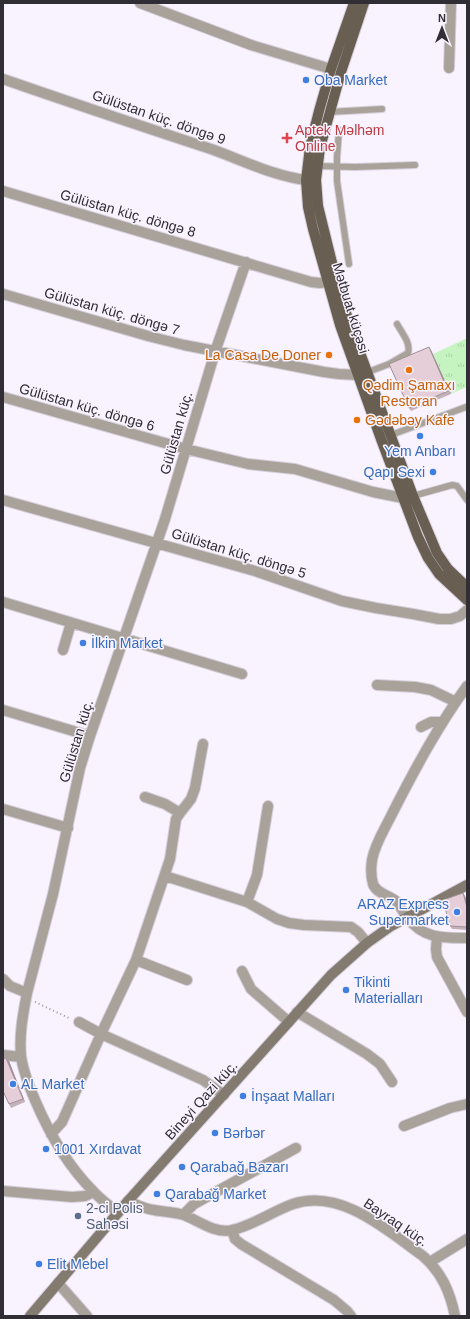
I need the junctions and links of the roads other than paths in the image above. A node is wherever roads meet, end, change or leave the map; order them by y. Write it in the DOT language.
graph roads {
  1 [pos="140,3"];
  2 [pos="354,3"];
  3 [pos="364,3"];
  4 [pos="451,3"];
  5 [pos="449,68"];
  6 [pos="336,71"];
  7 [pos="3,79"];
  8 [pos="382,109"];
  9 [pos="329,112"];
  10 [pos="339,130"];
  11 [pos="415,165"];
  12 [pos="317,166"];
  13 [pos="336,167"];
  14 [pos="311,180"];
  15 [pos="3,191"];
  16 [pos="246,262"];
  17 [pos="349,264"];
  18 [pos="332,281"];
  19 [pos="3,294"];
  20 [pos="397,324"];
  21 [pos="215,352"];
  22 [pos="368,372"];
  23 [pos="357,375"];
  24 [pos="3,397"];
  25 [pos="466,407"];
  26 [pos="386,438"];
  27 [pos="186,449"];
  28 [pos="408,497"];
  29 [pos="3,500"];
  30 [pos="467,500"];
  31 [pos="157,543"];
  32 [pos="467,587"];
  33 [pos="467,600"];
  34 [pos="3,602"];
  35 [pos="467,610"];
  36 [pos="71,623"];
  37 [pos="124,639"];
  38 [pos="63,650"];
  39 [pos="242,674"];
  40 [pos="376,685"];
  41 [pos="467,686"];
  42 [pos="456,702"];
  43 [pos="3,710"];
  44 [pos="443,722"];
  45 [pos="421,727"];
  46 [pos="90,736"];
  47 [pos="203,744"];
  48 [pos="145,797"];
  49 [pos="268,806"];
  50 [pos="3,809"];
  51 [pos="180,813"];
  52 [pos="68,828"];
  53 [pos="165,876"];
  54 [pos="467,885"];
  55 [pos="247,902"];
  56 [pos="406,917"];
  57 [pos="437,937"];
  58 [pos="467,938"];
  59 [pos="367,942"];
  60 [pos="136,960"];
  61 [pos="242,971"];
  62 [pos="187,980"];
  63 [pos="5,984"];
  64 [pos="27,996"];
  65 [pos="297,1012"];
  66 [pos="467,1012"];
  67 [pos="79,1022"];
  68 [pos="289,1022"];
  69 [pos="101,1034"];
  70 [pos="3,1055"];
  71 [pos="21,1057"];
  72 [pos="392,1082"];
  73 [pos="224,1096"];
  74 [pos="467,1104"];
  75 [pos="404,1126"];
  76 [pos="51,1134"];
  77 [pos="296,1148"];
  78 [pos="3,1191"];
  79 [pos="94,1192"];
  80 [pos="128,1201"];
  81 [pos="118,1213"];
  82 [pos="183,1215"];
  83 [pos="232,1230"];
  84 [pos="467,1239"];
  85 [pos="430,1262"];
  86 [pos="58,1283"];
  87 [pos="30,1316"];
  88 [pos="87,1316"];
  89 [pos="351,1316"];
  90 [pos="455,1316"];
  1 -- 6 [label="street"];
  2 -- 6 [label="main road, Mətbuat küçəsi"];
  3 -- 6 [label="main road, Mətbuat küçəsi"];
  4 -- 5 [label="street"];
  6 -- 9 [label="main road, Mətbuat küçəsi"];
  6 -- 14 [label="main road, Mətbuat küçəsi"];
  7 -- 14 [label="street, Gülüstan küç. döngə 9"];
  8 -- 9 [label="lane"];
  9 -- 12 [label="main road, Mətbuat küçəsi"];
  10 -- 13 [label="lane"];
  11 -- 13 [label="lane"];
  12 -- 13 [label="lane"];
  12 -- 14 [label="main road, Mətbuat küçəsi"];
  13 -- 17 [label="lane"];
  14 -- 18 [label="main road, Mətbuat küçəsi"];
  15 -- 16 [label="street, Gülüstan küç. döngə 8"];
  16 -- 18 [label="street, Gülüstan küç. döngə 8"];
  16 -- 21 [label="street, Gülüstan küç."];
  18 -- 22 [label="main road, Mətbuat küçəsi"];
  18 -- 23 [label="main road, Mətbuat küçəsi"];
  19 -- 21 [label="street, Gülüstan küç. döngə 7"];
  20 -- 22 [label="lane"];
  21 -- 23 [label="street, Gülüstan küç. döngə 7"];
  21 -- 27 [label="street, Gülüstan küç."];
  22 -- 23 [label="main road"];
  22 -- 26 [label="main road, Mətbuat küçəsi"];
  23 -- 26 [label="main road, Mətbuat küçəsi"];
  24 -- 27 [label="street, Gülüstan küç. döngə 6"];
  25 -- 26 [label="lane"];
  26 -- 28 [label="main road, Mətbuat küçəsi"];
  27 -- 28 [label="street, Gülüstan küç. döngə 6"];
  27 -- 31 [label="street, Gülüstan küç."];
  28 -- 30 [label="lane"];
  28 -- 32 [label="main road, Mətbuat küçəsi"];
  28 -- 33 [label="main road, Mətbuat küçəsi"];
  29 -- 31 [label="street, Gülüstan küç. döngə 5"];
  31 -- 35 [label="street, Gülüstan küç. döngə 5"];
  31 -- 37 [label="street, Gülüstan küç."];
  34 -- 36 [label="street"];
  36 -- 37 [label="street"];
  36 -- 38 [label="street"];
  37 -- 39 [label="street"];
  37 -- 46 [label="street, Gülüstan küç."];
  40 -- 42 [label="street"];
  41 -- 42 [label="street"];
  42 -- 44 [label="street"];
  43 -- 46 [label="street"];
  44 -- 45 [label="street"];
  44 -- 56 [label="street"];
  46 -- 52 [label="street, Gülüstan küç."];
  47 -- 51 [label="street"];
  48 -- 51 [label="street"];
  49 -- 55 [label="street"];
  50 -- 52 [label="street"];
  51 -- 53 [label="street"];
  52 -- 64 [label="street, Gülüstan küç."];
  53 -- 55 [label="street"];
  53 -- 60 [label="street"];
  54 -- 56 [label="main road, Bineyi Qazi küç."];
  55 -- 59 [label="street"];
  56 -- 57 [label="street"];
  56 -- 59 [label="main road, Bineyi Qazi küç."];
  57 -- 58 [label="street"];
  57 -- 66 [label="street"];
  59 -- 65 [label="main road, Bineyi Qazi küç."];
  60 -- 62 [label="street"];
  60 -- 69 [label="street"];
  61 -- 68 [label="street"];
  63 -- 64 [label="street"];
  64 -- 71 [label="street, Gülüstan küç."];
  65 -- 68 [label="main road, Bineyi Qazi küç."];
  65 -- 72 [label="street"];
  67 -- 69 [label="street"];
  68 -- 73 [label="main road, Bineyi Qazi küç."];
  69 -- 73 [label="street"];
  69 -- 76 [label="street"];
  70 -- 71 [label="street"];
  71 -- 76 [label="street, Gülüstan küç."];
  73 -- 80 [label="main road, Bineyi Qazi küç."];
  74 -- 75 [label="street"];
  76 -- 79 [label="street, Gülüstan küç."];
  77 -- 82 [label="street"];
  78 -- 79 [label="street"];
  79 -- 81 [label="street, Gülüstan küç."];
  80 -- 81 [label="main road, Bineyi Qazi küç."];
  80 -- 82 [label="street, Bayraq küç."];
  81 -- 86 [label="main road, Bineyi Qazi küç."];
  82 -- 83 [label="street, Bayraq küç."];
  83 -- 85 [label="street, Bayraq küç."];
  83 -- 89 [label="street"];
  84 -- 85 [label="street"];
  85 -- 90 [label="street, Bayraq küç."];
  86 -- 87 [label="main road, Bineyi Qazi küç."];
  86 -- 88 [label="street"];
}
